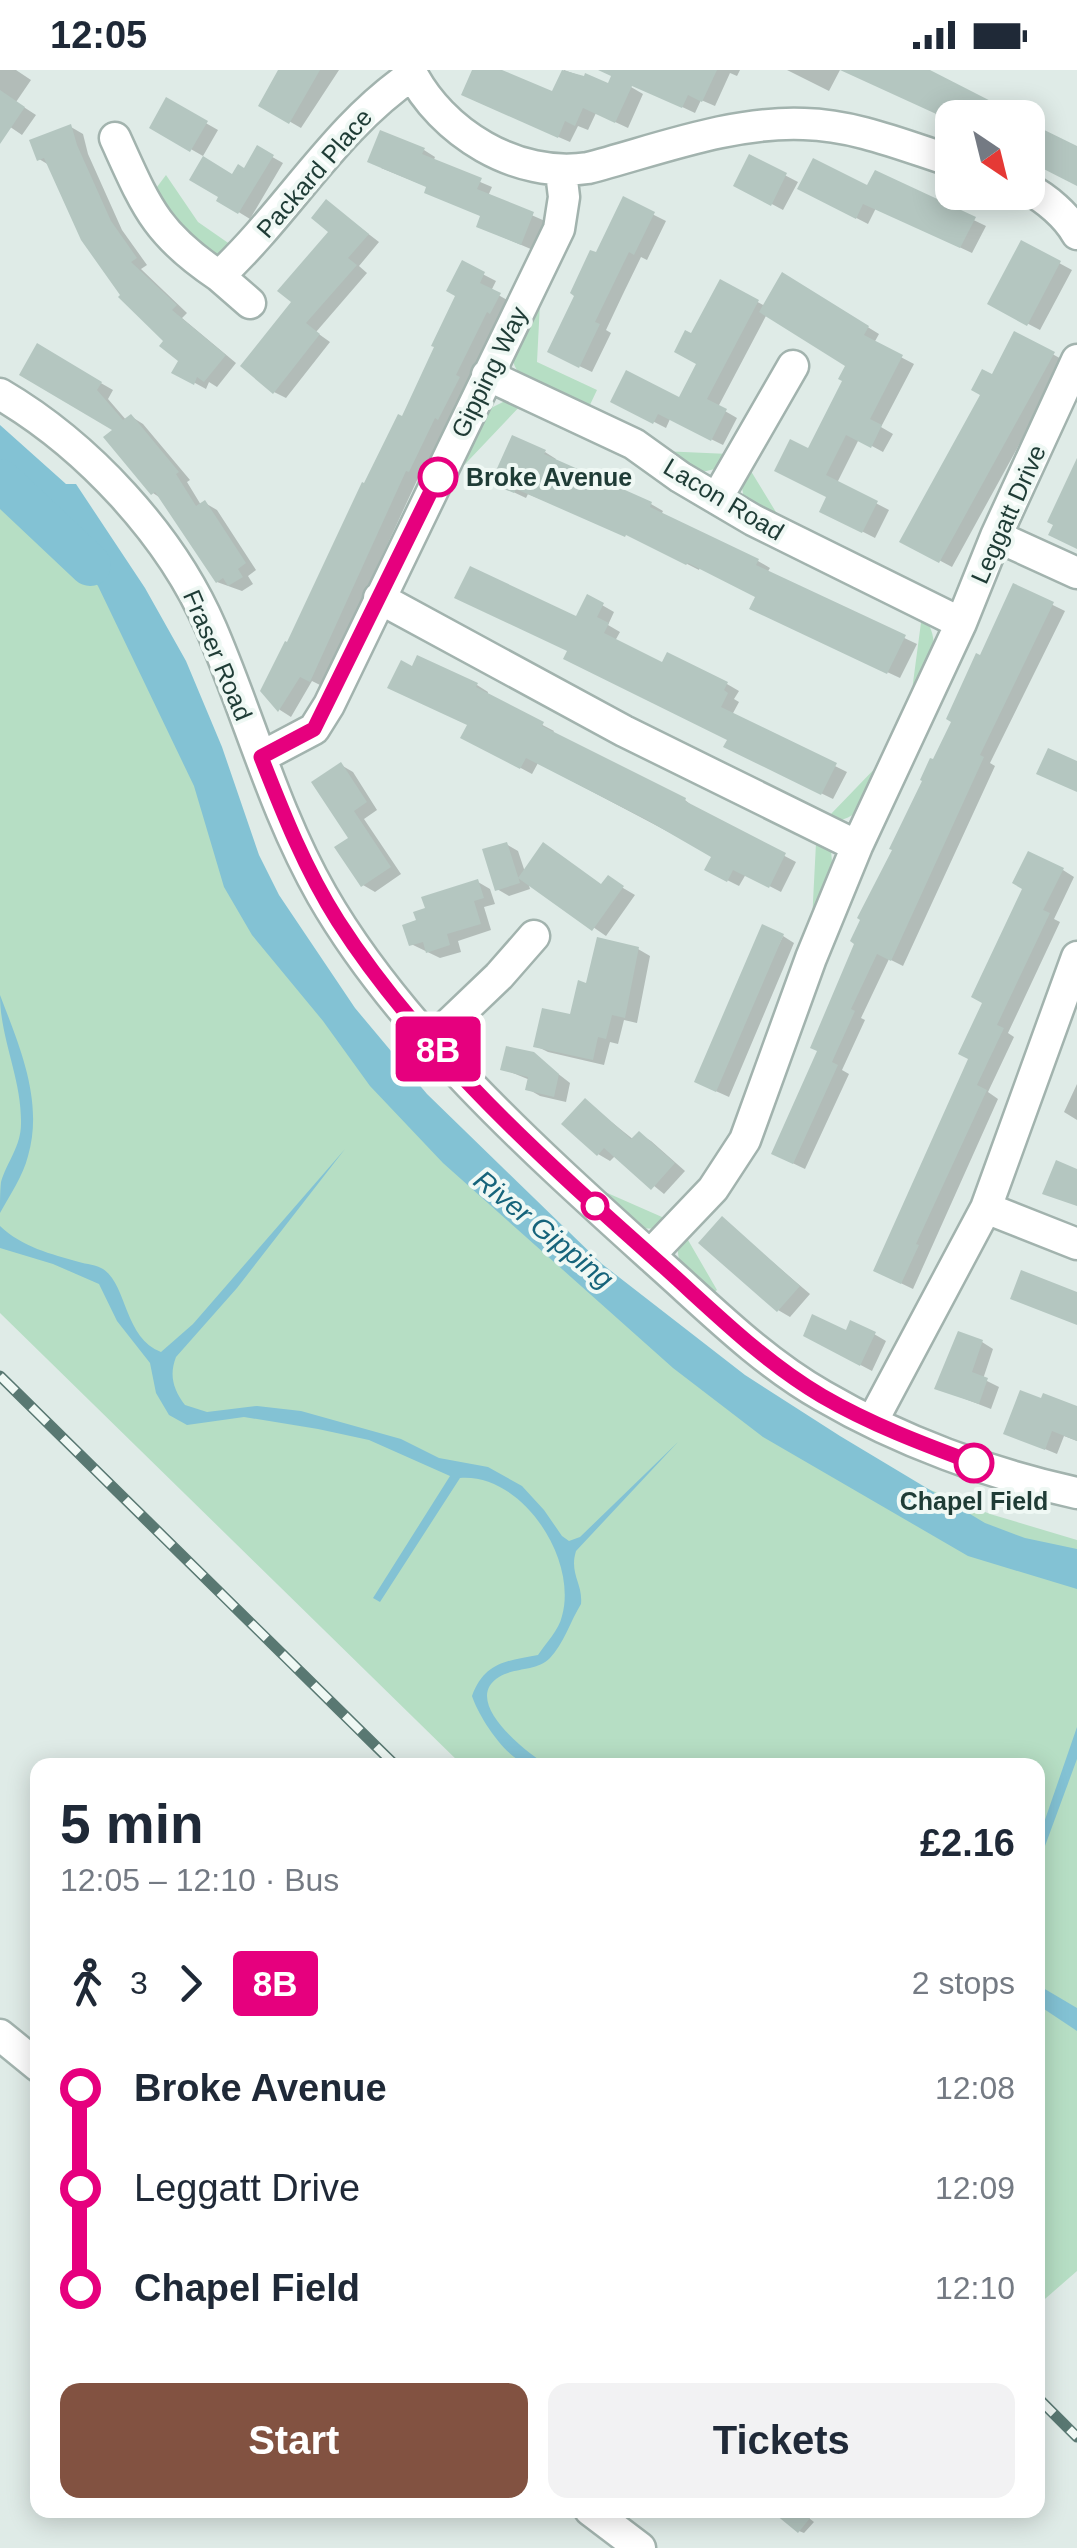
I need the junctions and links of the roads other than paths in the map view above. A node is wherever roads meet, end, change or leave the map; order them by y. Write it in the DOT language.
graph roads {
  1 [pos="411,72"];
  2 [pos="115,138"];
  3 [pos="935,155"];
  4 [pos="561,172"];
  5 [pos="1045,200"];
  6 [pos="1077,234"];
  7 [pos="220,276"];
  8 [pos="250,303"];
  9 [pos="1077,360"];
  10 [pos="793,366"];
  11 [pos="487,375"];
  12 [pos="0,394"];
  13 [pos="717,498"];
  14 [pos="996,536"];
  15 [pos="1077,573"];
  16 [pos="379,598"];
  17 [pos="961,623"];
  18 [pos="261,757"];
  19 [pos="857,846"];
  20 [pos="534,936"];
  21 [pos="1077,958"];
  22 [pos="431,1042"];
  23 [pos="986,1208"];
  24 [pos="1077,1244"];
  25 [pos="650,1255"];
  26 [pos="872,1422"];
  27 [pos="1077,1492"];
  28 [pos="0,2035"];
  29 [pos="30,2059"];
  30 [pos="601,2518"];
  31 [pos="640,2548"];
  1 -- 4 [label="street"];
  1 -- 7 [label="street, Packard Place"];
  2 -- 7 [label="street"];
  3 -- 4 [label="street"];
  4 -- 11 [label="street, Gipping Way"];
  5 -- 6 [label="street"];
  7 -- 8 [label="street"];
  9 -- 14 [label="street, Leggatt Drive"];
  10 -- 13 [label="street"];
  11 -- 13 [label="street, Lacon Road"];
  11 -- 16 [label="street, Gipping Way"];
  12 -- 18 [label="street, Fraser Road"];
  13 -- 17 [label="street, Lacon Road"];
  14 -- 15 [label="street"];
  14 -- 17 [label="street, Leggatt Drive"];
  16 -- 18 [label="street, Gipping Way"];
  16 -- 19 [label="street"];
  17 -- 19 [label="street, Leggatt Drive"];
  18 -- 22 [label="street, Fraser Road"];
  19 -- 25 [label="street, Leggatt Drive"];
  20 -- 22 [label="street"];
  21 -- 23 [label="street"];
  22 -- 25 [label="street, Fraser Road"];
  23 -- 24 [label="street"];
  23 -- 26 [label="street"];
  25 -- 26 [label="street, Fraser Road"];
  26 -- 27 [label="street, Fraser Road"];
  28 -- 29 [label="street"];
  30 -- 31 [label="street"];
}
